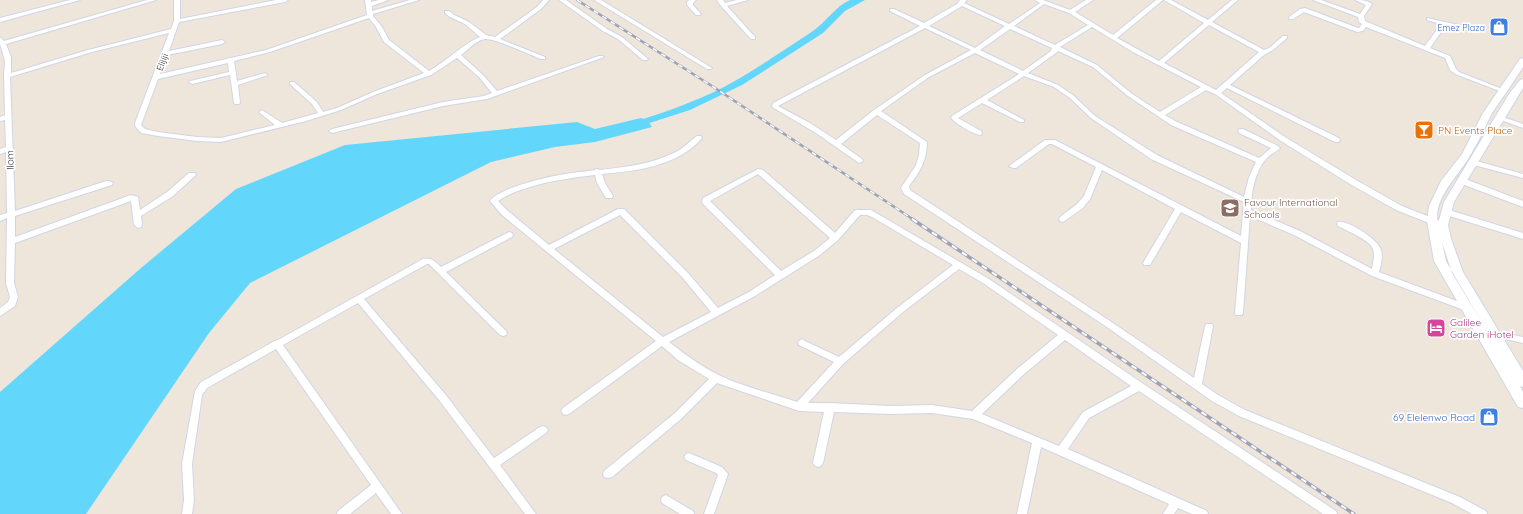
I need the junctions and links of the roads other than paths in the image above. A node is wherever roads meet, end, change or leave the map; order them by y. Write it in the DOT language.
graph roads {
  1 [pos="77,0"];
  2 [pos="153,0"];
  3 [pos="176,0"];
  4 [pos="285,0"];
  5 [pos="384,0"];
  6 [pos="416,0"];
  7 [pos="546,0"];
  8 [pos="562,0"];
  9 [pos="597,0"];
  10 [pos="693,0"];
  11 [pos="746,0"];
  12 [pos="1090,0"];
  13 [pos="1160,0"];
  14 [pos="1167,0"];
  15 [pos="1235,0"];
  16 [pos="1316,0"];
  17 [pos="1358,0"];
  18 [pos="963,1"];
  19 [pos="1041,1"];
  20 [pos="368,3"];
  21 [pos="722,3"];
  22 [pos="892,10"];
  23 [pos="447,12"];
  24 [pos="1071,12"];
  25 [pos="370,14"];
  26 [pos="698,14"];
  27 [pos="1361,16"];
  28 [pos="1291,18"];
  29 [pos="1429,19"];
  30 [pos="0,20"];
  31 [pos="177,21"];
  32 [pos="1207,22"];
  33 [pos="1445,23"];
  34 [pos="1365,24"];
  35 [pos="926,25"];
  36 [pos="1091,25"];
  37 [pos="1009,26"];
  38 [pos="1461,27"];
  39 [pos="174,30"];
  40 [pos="484,36"];
  41 [pos="1285,37"];
  42 [pos="753,38"];
  43 [pos="1113,38"];
  44 [pos="496,39"];
  45 [pos="1,41"];
  46 [pos="222,42"];
  47 [pos="1056,47"];
  48 [pos="1427,48"];
  49 [pos="976,50"];
  50 [pos="166,53"];
  51 [pos="457,54"];
  52 [pos="1263,54"];
  53 [pos="601,57"];
  54 [pos="543,58"];
  55 [pos="645,59"];
  56 [pos="231,61"];
  57 [pos="1523,61"];
  58 [pos="9,63"];
  59 [pos="1159,64"];
  60 [pos="0,65"];
  61 [pos="709,68"];
  62 [pos="232,73"];
  63 [pos="429,74"];
  64 [pos="1024,74"];
  65 [pos="265,75"];
  66 [pos="157,77"];
  67 [pos="5,79"];
  68 [pos="192,82"];
  69 [pos="1523,82"];
  70 [pos="292,83"];
  71 [pos="234,84"];
  72 [pos="1226,85"];
  73 [pos="1206,87"];
  74 [pos="1504,91"];
  75 [pos="1217,93"];
  76 [pos="496,94"];
  77 [pos="983,100"];
  78 [pos="237,103"];
  79 [pos="876,111"];
  80 [pos="262,112"];
  81 [pos="322,115"];
  82 [pos="1159,115"];
  83 [pos="8,116"];
  84 [pos="1500,118"];
  85 [pos="0,119"];
  86 [pos="1022,121"];
  87 [pos="281,126"];
  88 [pos="1523,126"];
  89 [pos="332,131"];
  90 [pos="1241,131"];
  91 [pos="979,133"];
  92 [pos="699,138"];
  93 [pos="1337,140"];
  94 [pos="837,143"];
  95 [pos="10,148"];
  96 [pos="0,152"];
  97 [pos="1261,160"];
  98 [pos="859,161"];
  99 [pos="1473,162"];
  100 [pos="1013,166"];
  101 [pos="1100,167"];
  102 [pos="597,171"];
  103 [pos="192,175"];
  104 [pos="1523,176"];
  105 [pos="1462,181"];
  106 [pos="109,183"];
  107 [pos="609,196"];
  108 [pos="1247,201"];
  109 [pos="1523,204"];
  110 [pos="1180,207"];
  111 [pos="1247,212"];
  112 [pos="1446,212"];
  113 [pos="11,214"];
  114 [pos="137,215"];
  115 [pos="0,218"];
  116 [pos="1063,219"];
  117 [pos="1432,221"];
  118 [pos="1341,224"];
  119 [pos="1444,224"];
  120 [pos="138,225"];
  121 [pos="508,235"];
  122 [pos="1523,236"];
  123 [pos="835,238"];
  124 [pos="11,241"];
  125 [pos="1244,241"];
  126 [pos="549,248"];
  127 [pos="1147,263"];
  128 [pos="959,265"];
  129 [pos="441,271"];
  130 [pos="1375,274"];
  131 [pos="781,276"];
  132 [pos="358,298"];
  133 [pos="1467,308"];
  134 [pos="716,312"];
  135 [pos="0,313"];
  136 [pos="1239,313"];
  137 [pos="1209,326"];
  138 [pos="503,333"];
  139 [pos="1494,334"];
  140 [pos="1064,335"];
  141 [pos="1523,340"];
  142 [pos="661,342"];
  143 [pos="277,343"];
  144 [pos="802,343"];
  145 [pos="840,361"];
  146 [pos="716,378"];
  147 [pos="1523,382"];
  148 [pos="1198,385"];
  149 [pos="1139,386"];
  150 [pos="1523,403"];
  151 [pos="799,407"];
  152 [pos="830,407"];
  153 [pos="566,411"];
  154 [pos="974,415"];
  155 [pos="543,430"];
  156 [pos="1037,441"];
  157 [pos="1061,451"];
  158 [pos="689,457"];
  159 [pos="818,463"];
  160 [pos="494,464"];
  161 [pos="608,474"];
  162 [pos="377,486"];
  163 [pos="666,500"];
  164 [pos="1176,502"];
  165 [pos="187,514"];
  166 [pos="342,514"];
  167 [pos="397,514"];
  168 [pos="531,514"];
  169 [pos="689,514"];
  170 [pos="709,514"];
  171 [pos="1022,514"];
  172 [pos="1168,514"];
  173 [pos="1203,514"];
  174 [pos="1332,514"];
  175 [pos="1482,514"];
  1 -- 30 [label="street"];
  2 -- 45 [label="street"];
  3 -- 31 [label="street, Elijiji"];
  4 -- 31 [label="street"];
  5 -- 20 [label="street"];
  6 -- 25 [label="street"];
  7 -- 44 [label="street"];
  8 -- 55 [label="street"];
  9 -- 61 [label="street"];
  10 -- 26 [label="street"];
  11 -- 21 [label="street"];
  12 -- 24 [label="street"];
  13 -- 43 [label="street"];
  14 -- 32 [label="street"];
  15 -- 32 [label="street"];
  16 -- 27 [label="street"];
  17 -- 27 [label="street"];
  18 -- 35 [label="street"];
  18 -- 37 [label="street"];
  19 -- 24 [label="street"];
  19 -- 37 [label="street"];
  20 -- 25 [label="street"];
  21 -- 42 [label="street"];
  22 -- 35 [label="street"];
  23 -- 40 [label="street"];
  24 -- 36 [label="street"];
  25 -- 56 [label="street"];
  25 -- 63 [label="street"];
  27 -- 34 [label="street"];
  28 -- 34 [label="street"];
  29 -- 33 [label="street"];
  31 -- 39 [label="street, Elijiji"];
  32 -- 52 [label="street"];
  32 -- 59 [label="street"];
  33 -- 38 [label="street"];
  33 -- 48 [label="street"];
  34 -- 48 [label="street"];
  35 -- 49 [label="street"];
  35 -- 94 [label="street"];
  36 -- 43 [label="street"];
  36 -- 47 [label="street"];
  37 -- 47 [label="street"];
  37 -- 49 [label="street"];
  39 -- 50 [label="street, Elijiji"];
  39 -- 67 [label="street"];
  40 -- 44 [label="street"];
  40 -- 51 [label="street"];
  41 -- 52 [label="street"];
  43 -- 59 [label="street"];
  44 -- 54 [label="street"];
  45 -- 58 [label="street, Ilom"];
  46 -- 50 [label="street"];
  47 -- 64 [label="street"];
  47 -- 82 [label="street"];
  48 -- 74 [label="street"];
  49 -- 64 [label="street"];
  49 -- 79 [label="street"];
  50 -- 66 [label="street, Elijiji"];
  51 -- 63 [label="street"];
  51 -- 76 [label="street"];
  52 -- 72 [label="street"];
  53 -- 76 [label="street"];
  56 -- 62 [label="street"];
  56 -- 66 [label="street"];
  57 -- 74 [label="main road"];
  58 -- 60 [label="street"];
  58 -- 67 [label="street, Ilom"];
  59 -- 73 [label="street"];
  62 -- 68 [label="street"];
  62 -- 71 [label="street"];
  63 -- 81 [label="street"];
  64 -- 77 [label="street"];
  64 -- 108 [label="street"];
  65 -- 71 [label="street"];
  66 -- 87 [label="street, Elijiji"];
  67 -- 83 [label="street, Ilom"];
  69 -- 84 [label="main road"];
  70 -- 81 [label="street"];
  71 -- 78 [label="street"];
  72 -- 75 [label="street"];
  72 -- 93 [label="street"];
  73 -- 75 [label="street"];
  73 -- 82 [label="street"];
  74 -- 117 [label="main road"];
  75 -- 117 [label="street"];
  76 -- 89 [label="street"];
  77 -- 86 [label="street"];
  77 -- 91 [label="street"];
  79 -- 94 [label="street"];
  79 -- 148 [label="street"];
  80 -- 87 [label="street"];
  81 -- 87 [label="street"];
  82 -- 97 [label="street"];
  83 -- 85 [label="street"];
  83 -- 95 [label="street, Ilom"];
  84 -- 88 [label="street"];
  84 -- 99 [label="main road"];
  90 -- 97 [label="street"];
  92 -- 102 [label="street"];
  94 -- 98 [label="street"];
  95 -- 96 [label="street"];
  95 -- 113 [label="street, Ilom"];
  97 -- 108 [label="street"];
  99 -- 104 [label="street"];
  99 -- 105 [label="main road"];
  100 -- 101 [label="street"];
  101 -- 110 [label="street"];
  101 -- 116 [label="street"];
  102 -- 107 [label="street"];
  102 -- 126 [label="street"];
  103 -- 114 [label="street"];
  105 -- 109 [label="street"];
  105 -- 112 [label="main road"];
  106 -- 113 [label="street"];
  108 -- 111 [label="street"];
  110 -- 125 [label="street"];
  110 -- 127 [label="street"];
  111 -- 125 [label="street"];
  111 -- 130 [label="street"];
  112 -- 119 [label="main road"];
  112 -- 122 [label="street"];
  113 -- 115 [label="street"];
  113 -- 124 [label="street, Ilom"];
  114 -- 120 [label="street"];
  114 -- 124 [label="street"];
  117 -- 119 [label="street"];
  117 -- 133 [label="main road"];
  118 -- 130 [label="street"];
  119 -- 139 [label="main road"];
  121 -- 129 [label="street"];
  123 -- 128 [label="street"];
  123 -- 131 [label="street"];
  123 -- 131 [label="street"];
  124 -- 135 [label="street, Ilom"];
  125 -- 136 [label="street"];
  126 -- 134 [label="street"];
  126 -- 142 [label="street"];
  128 -- 140 [label="street"];
  128 -- 145 [label="street"];
  129 -- 132 [label="street"];
  129 -- 138 [label="street"];
  130 -- 133 [label="street"];
  131 -- 134 [label="street"];
  132 -- 143 [label="street"];
  132 -- 160 [label="street"];
  133 -- 150 [label="main road"];
  134 -- 142 [label="street"];
  137 -- 148 [label="street"];
  139 -- 141 [label="street"];
  139 -- 147 [label="main road"];
  140 -- 149 [label="street"];
  140 -- 154 [label="street"];
  142 -- 146 [label="street"];
  142 -- 153 [label="street"];
  143 -- 162 [label="street"];
  143 -- 165 [label="street"];
  144 -- 145 [label="street"];
  145 -- 151 [label="street"];
  146 -- 151 [label="street"];
  146 -- 161 [label="street"];
  148 -- 175 [label="street"];
  149 -- 157 [label="street"];
  149 -- 174 [label="street"];
  151 -- 152 [label="street"];
  152 -- 154 [label="street"];
  152 -- 159 [label="street"];
  154 -- 156 [label="street"];
  155 -- 160 [label="street"];
  156 -- 157 [label="street"];
  156 -- 171 [label="street"];
  157 -- 164 [label="street"];
  158 -- 170 [label="street"];
  160 -- 168 [label="street"];
  162 -- 166 [label="street"];
  162 -- 167 [label="street"];
  163 -- 169 [label="street"];
  164 -- 172 [label="street"];
  164 -- 173 [label="street"];
}
